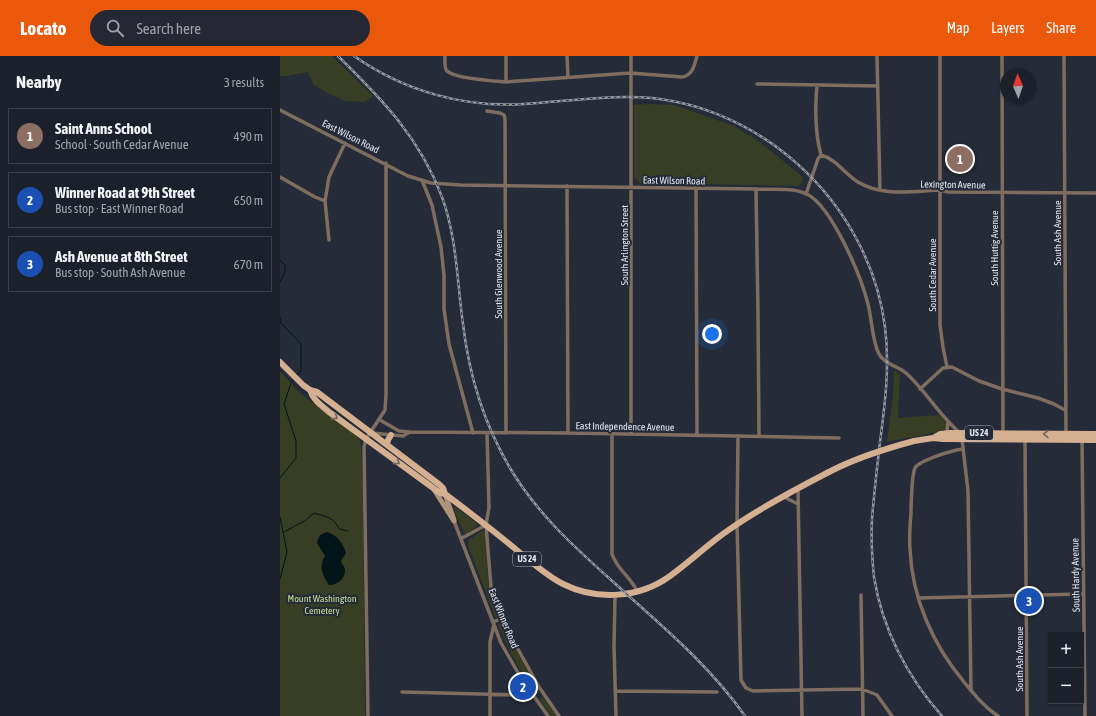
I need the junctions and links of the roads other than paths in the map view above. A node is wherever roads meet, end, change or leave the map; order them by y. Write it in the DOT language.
graph roads {
  1 [pos="445,56"];
  2 [pos="506,56"];
  3 [pos="567,56"];
  4 [pos="630,56"];
  5 [pos="697,56"];
  6 [pos="877,56"];
  7 [pos="940,56"];
  8 [pos="1002,56"];
  9 [pos="1064,56"];
  10 [pos="630,73"];
  11 [pos="568,77"];
  12 [pos="506,82"];
  13 [pos="757,84"];
  14 [pos="817,85"];
  15 [pos="878,86"];
  16 [pos="280,110"];
  17 [pos="487,112"];
  18 [pos="345,143"];
  19 [pos="820,155"];
  20 [pos="386,163"];
  21 [pos="280,177"];
  22 [pos="422,180"];
  23 [pos="506,186"];
  24 [pos="567,186"];
  25 [pos="632,187"];
  26 [pos="696,188"];
  27 [pos="756,189"];
  28 [pos="880,190"];
  29 [pos="940,190"];
  30 [pos="1002,192"];
  31 [pos="1065,193"];
  32 [pos="1096,193"];
  33 [pos="806,194"];
  34 [pos="325,201"];
  35 [pos="329,240"];
  36 [pos="280,362"];
  37 [pos="947,367"];
  38 [pos="920,389"];
  39 [pos="1002,389"];
  40 [pos="310,390"];
  41 [pos="1065,410"];
  42 [pos="380,420"];
  43 [pos="948,422"];
  44 [pos="370,432"];
  45 [pos="410,432"];
  46 [pos="473,433"];
  47 [pos="487,433"];
  48 [pos="506,433"];
  49 [pos="568,433"];
  50 [pos="612,434"];
  51 [pos="631,434"];
  52 [pos="944,434"];
  53 [pos="1096,434"];
  54 [pos="391,435"];
  55 [pos="697,435"];
  56 [pos="738,436"];
  57 [pos="758,436"];
  58 [pos="961,436"];
  59 [pos="1003,436"];
  60 [pos="1025,436"];
  61 [pos="1066,437"];
  62 [pos="1082,437"];
  63 [pos="839,438"];
  64 [pos="933,438"];
  65 [pos="366,439"];
  66 [pos="1096,440"];
  67 [pos="387,445"];
  68 [pos="963,449"];
  69 [pos="418,468"];
  70 [pos="414,474"];
  71 [pos="432,488"];
  72 [pos="798,489"];
  73 [pos="446,494"];
  74 [pos="784,497"];
  75 [pos="798,504"];
  76 [pos="454,521"];
  77 [pos="738,524"];
  78 [pos="486,525"];
  79 [pos="462,538"];
  80 [pos="637,591"];
  81 [pos="1083,594"];
  82 [pos="861,595"];
  83 [pos="1026,595"];
  84 [pos="969,596"];
  85 [pos="615,597"];
  86 [pos="918,598"];
  87 [pos="503,618"];
  88 [pos="493,623"];
  89 [pos="539,687"];
  90 [pos="862,689"];
  91 [pos="971,690"];
  92 [pos="615,691"];
  93 [pos="801,691"];
  94 [pos="402,692"];
  95 [pos="530,692"];
  96 [pos="717,692"];
  97 [pos="490,695"];
  98 [pos="368,716"];
  99 [pos="490,716"];
  100 [pos="548,716"];
  101 [pos="559,716"];
  102 [pos="616,716"];
  103 [pos="802,716"];
  104 [pos="863,716"];
  105 [pos="892,716"];
  106 [pos="998,716"];
  107 [pos="1026,716"];
  108 [pos="1085,716"];
  1 -- 12 [label="street"];
  2 -- 12 [label="street"];
  3 -- 11 [label="street"];
  4 -- 10 [label="street, South Arlington Street"];
  5 -- 10 [label="street"];
  6 -- 15 [label="street"];
  7 -- 29 [label="street, South Cedar Avenue"];
  8 -- 30 [label="street, South Huttig Avenue"];
  9 -- 31 [label="street, South Ash Avenue"];
  10 -- 11 [label="street"];
  10 -- 25 [label="street, South Arlington Street"];
  11 -- 12 [label="street"];
  13 -- 14 [label="street"];
  14 -- 15 [label="street"];
  14 -- 19 [label="street"];
  15 -- 28 [label="street"];
  16 -- 18 [label="street, East Wilson Road"];
  17 -- 23 [label="street, South Glenwood Avenue"];
  18 -- 20 [label="street, East Wilson Road"];
  18 -- 34 [label="street"];
  19 -- 28 [label="street, Lexington Avenue"];
  19 -- 33 [label="street"];
  20 -- 22 [label="street, East Wilson Road"];
  20 -- 42 [label="street"];
  21 -- 34 [label="street"];
  22 -- 23 [label="street, East Wilson Road"];
  22 -- 46 [label="street"];
  23 -- 24 [label="street, East Wilson Road"];
  23 -- 48 [label="street, South Glenwood Avenue"];
  24 -- 25 [label="street, East Wilson Road"];
  24 -- 49 [label="street"];
  25 -- 26 [label="street, East Wilson Road"];
  25 -- 51 [label="street, South Arlington Street"];
  26 -- 27 [label="street, East Wilson Road"];
  26 -- 55 [label="street"];
  27 -- 33 [label="street, East Wilson Road"];
  27 -- 57 [label="street"];
  28 -- 29 [label="street, Lexington Avenue"];
  29 -- 30 [label="street, Lexington Avenue"];
  29 -- 37 [label="street, South Cedar Avenue"];
  30 -- 31 [label="street, Lexington Avenue"];
  30 -- 39 [label="street, South Huttig Avenue"];
  31 -- 32 [label="street, Lexington Avenue"];
  31 -- 41 [label="street, South Ash Avenue"];
  33 -- 38 [label="street, East Wilson Road"];
  34 -- 35 [label="street"];
  36 -- 40 [label="main road, East Winner Road / US 24"];
  37 -- 38 [label="street"];
  37 -- 39 [label="street"];
  38 -- 43 [label="street, East Wilson Road"];
  39 -- 41 [label="street"];
  39 -- 59 [label="street, South Huttig Avenue"];
  40 -- 44 [label="main road, East Winner Road / US 24"];
  40 -- 65 [label="main road, East Winner Road / US 24, one-way"];
  41 -- 61 [label="street, South Ash Avenue"];
  42 -- 44 [label="street"];
  42 -- 45 [label="street, East Independence Avenue"];
  43 -- 52 [label="street"];
  43 -- 58 [label="street, East Wilson Road"];
  44 -- 54 [label="street, East Independence Avenue"];
  44 -- 65 [label="street"];
  44 -- 67 [label="main road, East Winner Road / US 24"];
  45 -- 46 [label="street, East Independence Avenue"];
  45 -- 54 [label="street, East Independence Avenue"];
  46 -- 47 [label="street, East Independence Avenue"];
  47 -- 48 [label="street, East Independence Avenue"];
  47 -- 78 [label="street"];
  48 -- 49 [label="street, East Independence Avenue"];
  49 -- 50 [label="street, East Independence Avenue"];
  50 -- 51 [label="street, East Independence Avenue"];
  50 -- 80 [label="street"];
  51 -- 55 [label="street, East Independence Avenue"];
  52 -- 58 [label="main road, US 24"];
  52 -- 64 [label="main road, US 24"];
  53 -- 62 [label="main road, US 24"];
  54 -- 67 [label="main road"];
  55 -- 56 [label="street, East Independence Avenue"];
  56 -- 57 [label="street, East Independence Avenue"];
  56 -- 77 [label="street"];
  57 -- 63 [label="street, East Independence Avenue"];
  58 -- 59 [label="main road, US 24"];
  58 -- 64 [label="main road, US 24"];
  58 -- 68 [label="street"];
  59 -- 60 [label="main road, US 24"];
  60 -- 61 [label="main road, US 24"];
  60 -- 83 [label="street, South Ash Avenue"];
  61 -- 62 [label="main road, US 24"];
  62 -- 66 [label="main road, US 24"];
  62 -- 81 [label="street, South Hardy Avenue"];
  64 -- 72 [label="main road, US 24, bridge"];
  65 -- 70 [label="main road, East Winner Road / US 24, one-way"];
  65 -- 98 [label="street"];
  67 -- 69 [label="main road, East Winner Road / US 24"];
  68 -- 84 [label="street"];
  68 -- 86 [label="street"];
  69 -- 70 [label="main road"];
  69 -- 73 [label="main road, East Winner Road / US 24"];
  70 -- 71 [label="main road, East Winner Road / US 24"];
  71 -- 73 [label="main road, US 24"];
  71 -- 76 [label="street, East Winner Road"];
  72 -- 74 [label="main road, US 24"];
  72 -- 75 [label="street"];
  73 -- 76 [label="street, East Winner Road"];
  73 -- 78 [label="main road, US 24"];
  74 -- 75 [label="street"];
  74 -- 77 [label="main road, US 24"];
  75 -- 93 [label="street"];
  76 -- 79 [label="street, East Winner Road"];
  77 -- 80 [label="main road, US 24"];
  77 -- 93 [label="street"];
  78 -- 79 [label="street"];
  78 -- 85 [label="main road, US 24"];
  78 -- 87 [label="street, East Winner Road"];
  79 -- 88 [label="street, East Winner Road"];
  80 -- 85 [label="main road, US 24"];
  81 -- 83 [label="street"];
  81 -- 108 [label="street, South Hardy Avenue"];
  82 -- 90 [label="street"];
  83 -- 84 [label="street"];
  83 -- 107 [label="street, South Ash Avenue"];
  84 -- 86 [label="street"];
  84 -- 91 [label="street"];
  85 -- 92 [label="street"];
  86 -- 91 [label="street"];
  87 -- 88 [label="street"];
  87 -- 89 [label="street, East Winner Road"];
  88 -- 95 [label="street, East Winner Road"];
  88 -- 97 [label="street"];
  89 -- 95 [label="street"];
  89 -- 101 [label="street, East Winner Road"];
  90 -- 93 [label="street"];
  90 -- 104 [label="street"];
  90 -- 105 [label="street"];
  91 -- 106 [label="street"];
  92 -- 96 [label="street"];
  92 -- 102 [label="street"];
  93 -- 103 [label="street"];
  94 -- 97 [label="street"];
  95 -- 97 [label="street"];
  95 -- 100 [label="street, East Winner Road"];
  97 -- 99 [label="street"];
}
